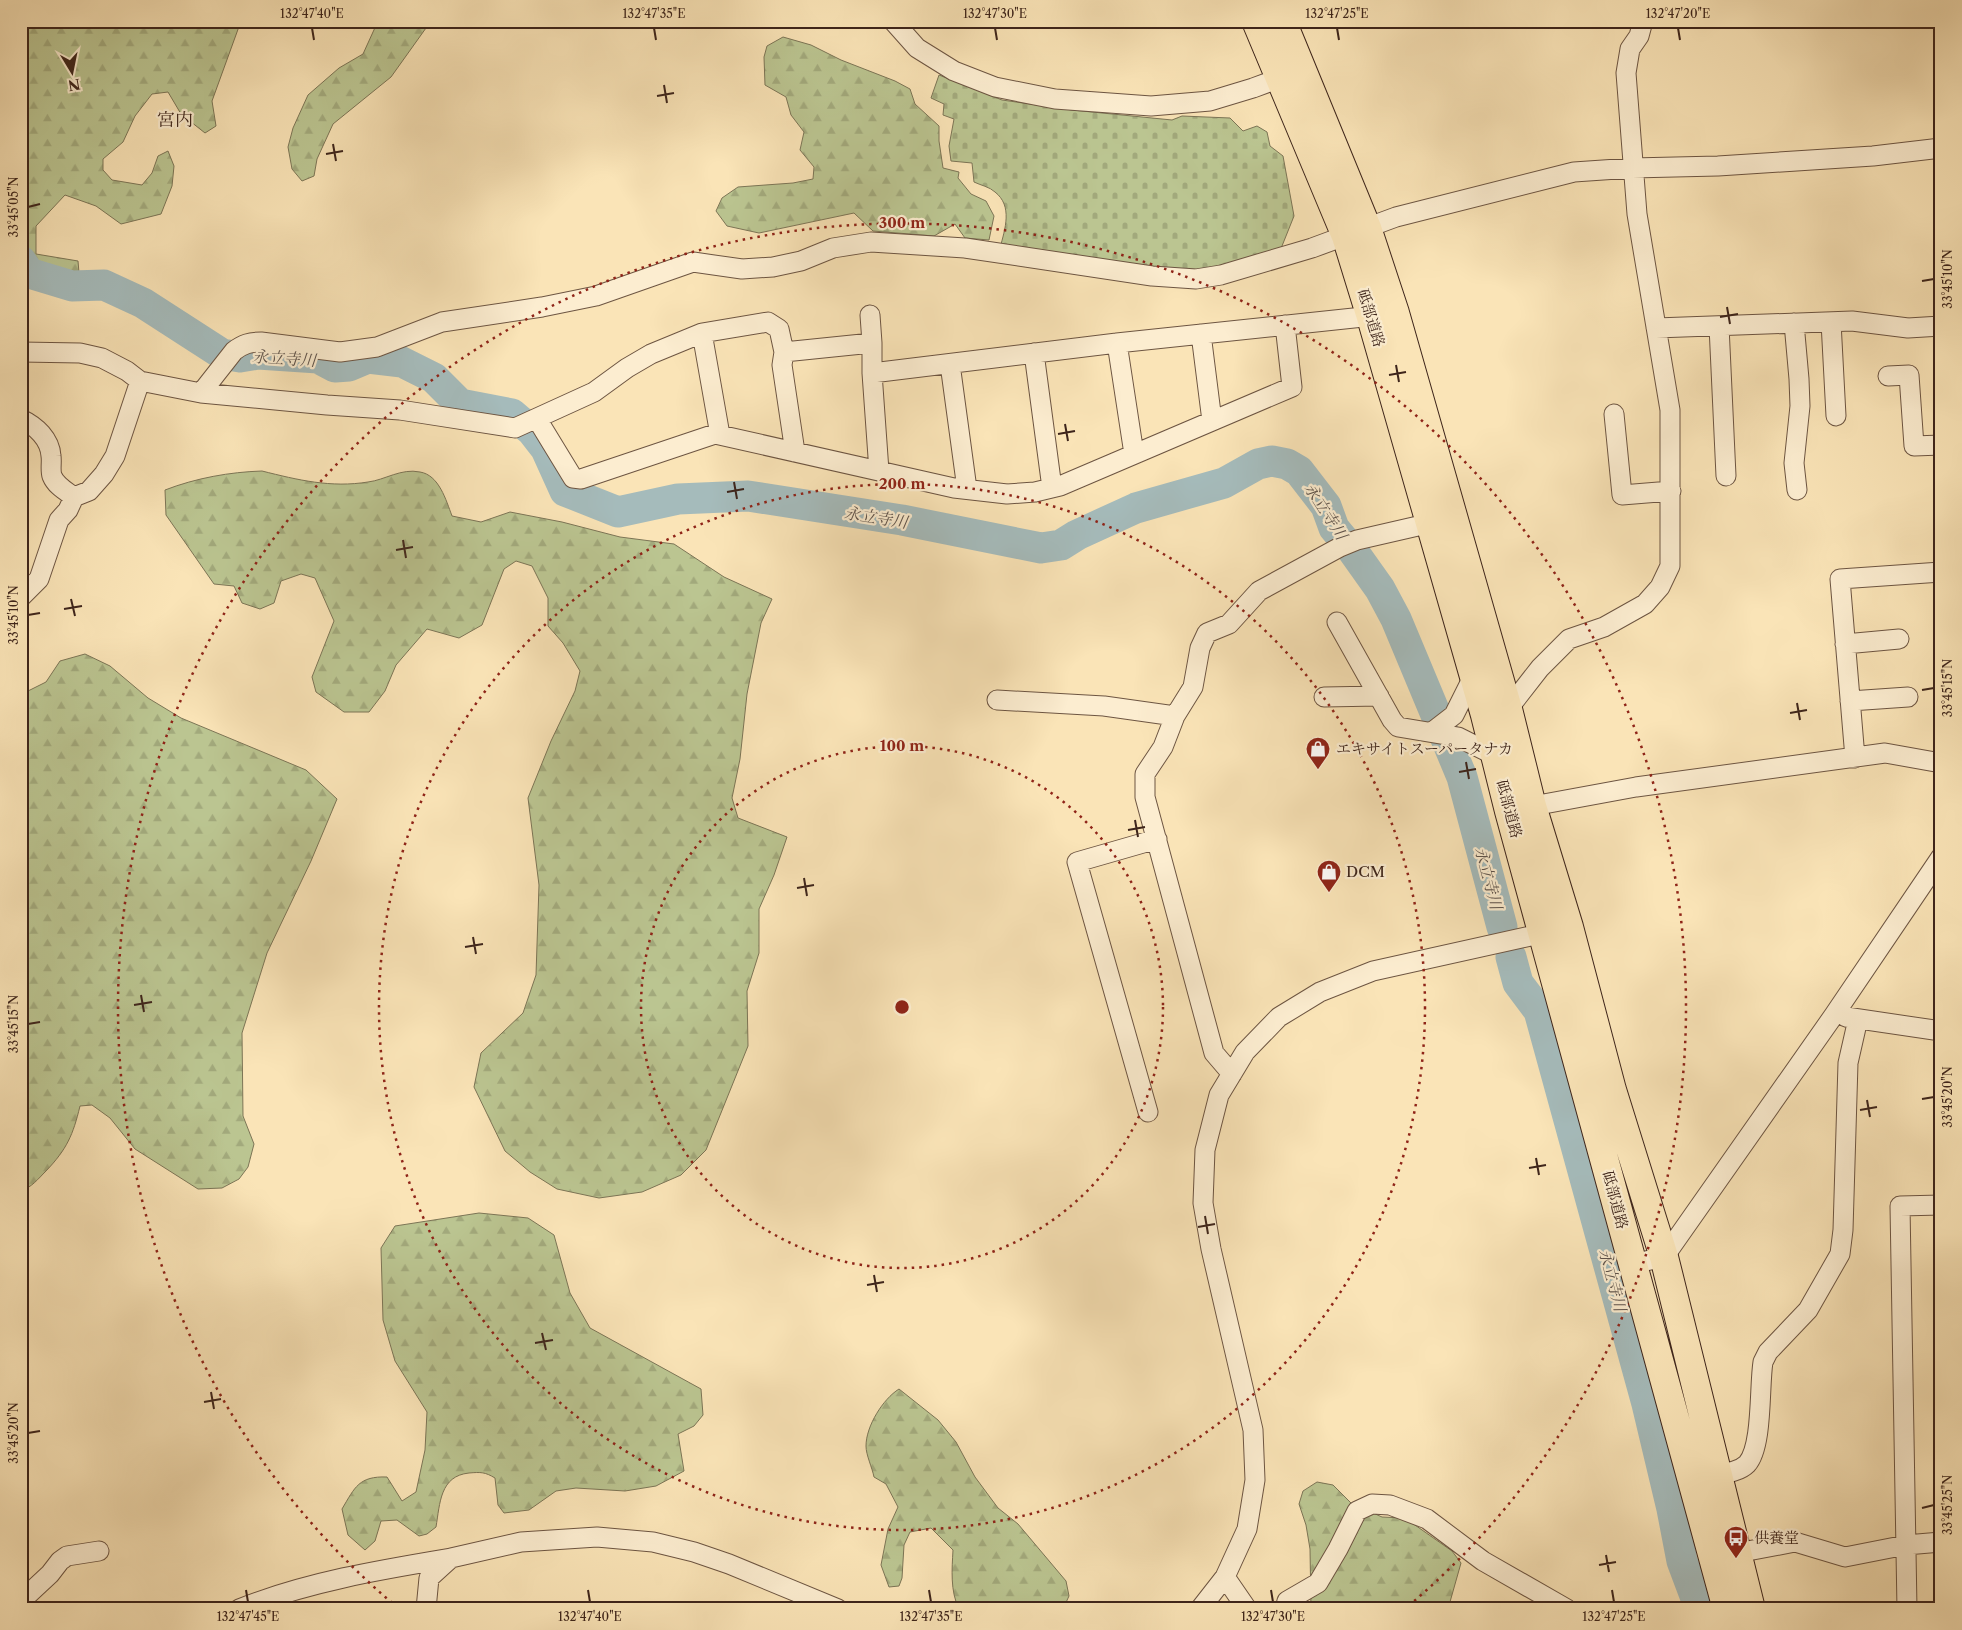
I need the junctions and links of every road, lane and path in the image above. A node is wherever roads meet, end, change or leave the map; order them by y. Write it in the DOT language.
graph roads {
  1 [pos="893,21"];
  2 [pos="1256,21"];
  3 [pos="1282,21"];
  4 [pos="1643,21"];
  5 [pos="1292,74"];
  6 [pos="1941,148"];
  7 [pos="1632,168"];
  8 [pos="1356,232"];
  9 [pos="1383,315"];
  10 [pos="870,316"];
  11 [pos="1831,322"];
  12 [pos="1794,323"];
  13 [pos="1285,325"];
  14 [pos="1719,326"];
  15 [pos="1941,326"];
  16 [pos="1656,328"];
  17 [pos="702,333"];
  18 [pos="1201,334"];
  19 [pos="872,343"];
  20 [pos="1117,343"];
  21 [pos="21,352"];
  22 [pos="784,352"];
  23 [pos="1034,354"];
  24 [pos="950,364"];
  25 [pos="872,373"];
  26 [pos="1888,376"];
  27 [pos="140,382"];
  28 [pos="201,393"];
  29 [pos="1614,414"];
  30 [pos="1838,416"];
  31 [pos="21,418"];
  32 [pos="1212,421"];
  33 [pos="527,423"];
  34 [pos="720,435"];
  35 [pos="1941,445"];
  36 [pos="795,452"];
  37 [pos="1134,454"];
  38 [pos="879,471"];
  39 [pos="1726,476"];
  40 [pos="1052,488"];
  41 [pos="967,489"];
  42 [pos="1797,490"];
  43 [pos="1671,491"];
  44 [pos="74,497"];
  45 [pos="1431,523"];
  46 [pos="1941,572"];
  47 [pos="21,597"];
  48 [pos="1337,622"];
  49 [pos="1899,640"];
  50 [pos="1845,644"];
  51 [pos="1474,675"];
  52 [pos="1379,696"];
  53 [pos="1324,697"];
  54 [pos="1908,697"];
  55 [pos="997,700"];
  56 [pos="1850,701"];
  57 [pos="1496,712"];
  58 [pos="1175,716"];
  59 [pos="1432,732"];
  60 [pos="1496,756"];
  61 [pos="1855,758"];
  62 [pos="1941,763"];
  63 [pos="1520,808"];
  64 [pos="1157,839"];
  65 [pos="1941,858"];
  66 [pos="1556,930"];
  67 [pos="1834,1015"];
  68 [pos="1858,1019"];
  69 [pos="1941,1032"];
  70 [pos="1232,1074"];
  71 [pos="1148,1112"];
  72 [pos="1941,1205"];
  73 [pos="1664,1257"];
  74 [pos="1632,1264"];
  75 [pos="1718,1475"];
  76 [pos="1692,1480"];
  77 [pos="1941,1542"];
  78 [pos="1906,1545"];
  79 [pos="99,1551"];
  80 [pos="1737,1553"];
  81 [pos="451,1558"];
  82 [pos="1225,1577"];
  83 [pos="21,1600"];
  84 [pos="239,1609"];
  85 [pos="426,1609"];
  86 [pos="838,1609"];
  87 [pos="1200,1609"];
  88 [pos="1247,1609"];
  89 [pos="1285,1609"];
  90 [pos="1567,1609"];
  91 [pos="1727,1609"];
  92 [pos="1751,1609"];
  93 [pos="1907,1609"];
  1 -- 5 [label="street"];
  2 -- 5 [label="highway, 砥部道路"];
  3 -- 5 [label="highway, 砥部道路"];
  4 -- 7 [label="street"];
  5 -- 8 [label="highway, 砥部道路"];
  6 -- 7 [label="street"];
  7 -- 8 [label="street"];
  7 -- 16 [label="street"];
  8 -- 9 [label="highway, 砥部道路"];
  8 -- 28 [label="street"];
  9 -- 13 [label="street"];
  9 -- 45 [label="highway, 砥部道路"];
  9 -- 57 [label="highway, 砥部道路"];
  10 -- 19 [label="street"];
  11 -- 12 [label="street"];
  11 -- 15 [label="street"];
  11 -- 30 [label="street"];
  12 -- 14 [label="street"];
  12 -- 42 [label="street"];
  13 -- 18 [label="street"];
  13 -- 32 [label="street"];
  14 -- 16 [label="street"];
  14 -- 39 [label="street"];
  16 -- 43 [label="street"];
  17 -- 22 [label="street"];
  17 -- 33 [label="street"];
  17 -- 34 [label="street"];
  18 -- 20 [label="street"];
  18 -- 32 [label="street"];
  19 -- 22 [label="street"];
  19 -- 25 [label="street"];
  20 -- 23 [label="street"];
  20 -- 37 [label="street"];
  21 -- 27 [label="street"];
  22 -- 36 [label="street"];
  23 -- 24 [label="street"];
  23 -- 40 [label="street"];
  24 -- 25 [label="street"];
  24 -- 41 [label="street"];
  25 -- 38 [label="street"];
  26 -- 35 [label="street"];
  27 -- 28 [label="street"];
  27 -- 44 [label="street"];
  28 -- 33 [label="street"];
  29 -- 43 [label="street"];
  31 -- 44 [label="street"];
  32 -- 37 [label="street"];
  33 -- 34 [label="street"];
  34 -- 36 [label="street"];
  36 -- 38 [label="street"];
  37 -- 40 [label="street"];
  38 -- 41 [label="street"];
  40 -- 41 [label="street"];
  43 -- 57 [label="street"];
  44 -- 47 [label="street"];
  45 -- 51 [label="highway, 砥部道路"];
  45 -- 58 [label="street"];
  46 -- 50 [label="street"];
  48 -- 52 [label="street"];
  49 -- 50 [label="street"];
  50 -- 56 [label="street"];
  51 -- 57 [label="highway, 砥部道路"];
  51 -- 59 [label="street"];
  52 -- 53 [label="street"];
  52 -- 59 [label="street"];
  54 -- 56 [label="street"];
  55 -- 58 [label="street"];
  56 -- 61 [label="street"];
  57 -- 60 [label="highway, 砥部道路"];
  57 -- 63 [label="highway, 砥部道路"];
  58 -- 64 [label="street"];
  59 -- 60 [label="street"];
  60 -- 63 [label="highway, 砥部道路"];
  61 -- 62 [label="street"];
  61 -- 63 [label="street"];
  63 -- 66 [label="highway, 砥部道路"];
  64 -- 70 [label="street"];
  64 -- 71 [label="street"];
  65 -- 67 [label="street"];
  66 -- 70 [label="street"];
  66 -- 73 [label="highway, 砥部道路"];
  66 -- 74 [label="highway, 砥部道路"];
  67 -- 68 [label="street"];
  67 -- 73 [label="street"];
  68 -- 69 [label="street"];
  68 -- 75 [label="street"];
  70 -- 82 [label="street"];
  72 -- 78 [label="street"];
  73 -- 74 [label="street"];
  73 -- 75 [label="highway, 砥部道路"];
  74 -- 76 [label="highway, 砥部道路"];
  75 -- 76 [label="street"];
  75 -- 80 [label="highway, 砥部道路"];
  76 -- 91 [label="highway, 砥部道路"];
  77 -- 78 [label="street"];
  78 -- 80 [label="street"];
  78 -- 93 [label="street"];
  79 -- 83 [label="street"];
  80 -- 92 [label="highway, 砥部道路"];
  81 -- 84 [label="street"];
  81 -- 85 [label="street"];
  81 -- 86 [label="street"];
  82 -- 87 [label="street"];
  82 -- 88 [label="street"];
  89 -- 90 [label="street"];
}
